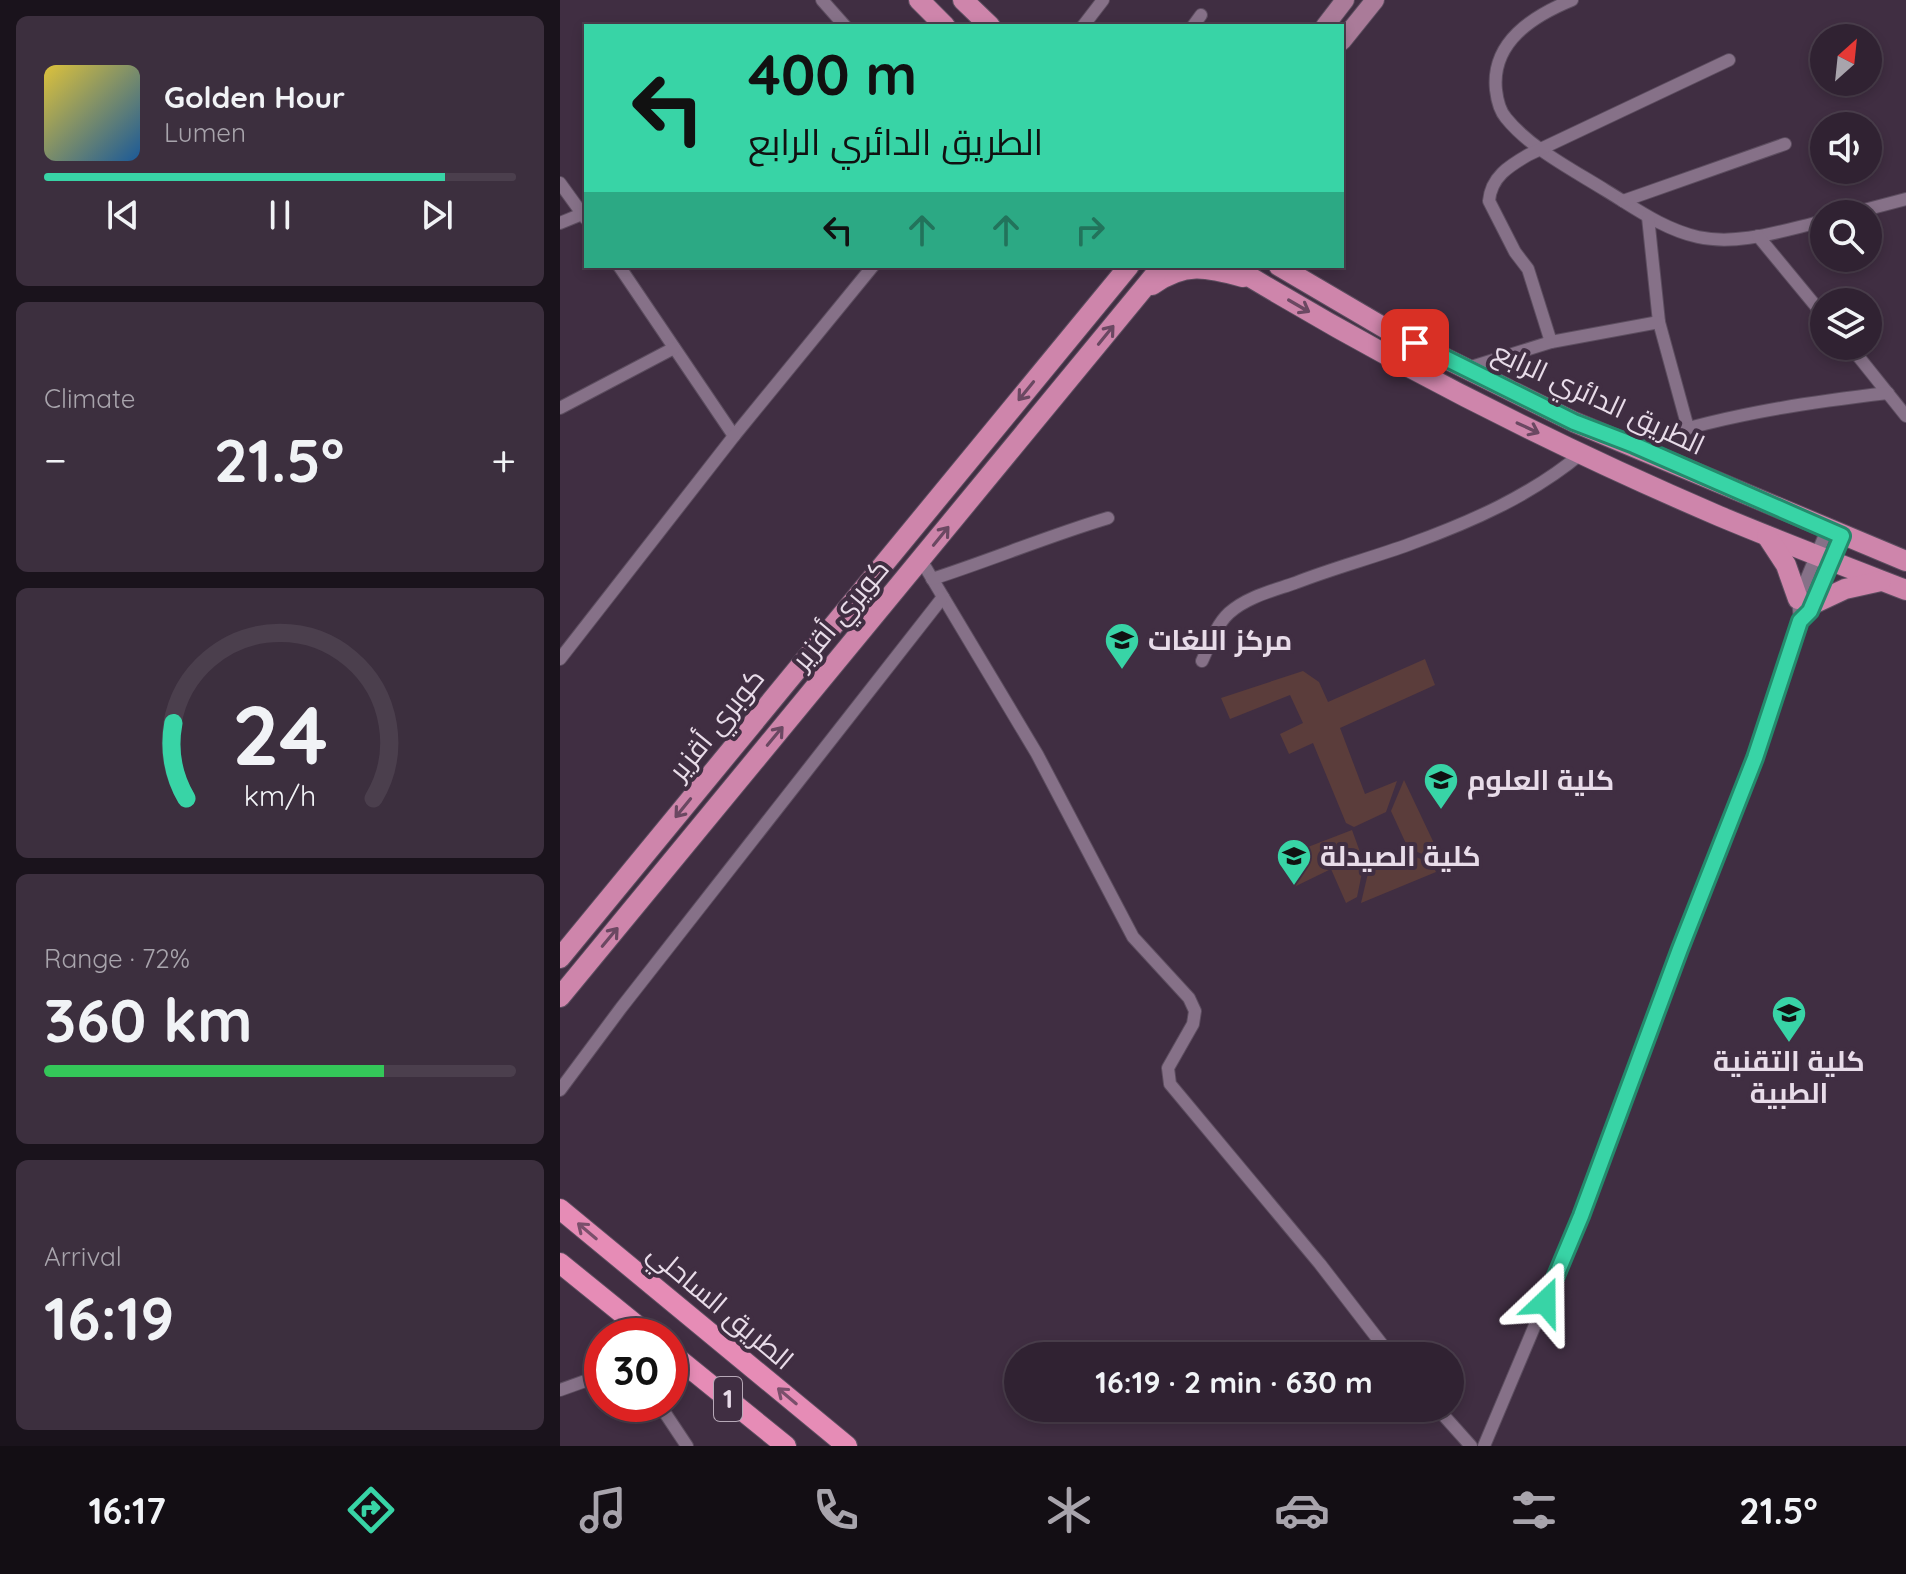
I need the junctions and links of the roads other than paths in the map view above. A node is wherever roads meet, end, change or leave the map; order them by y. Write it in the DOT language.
graph roads {
  1 [pos="841,0"];
  2 [pos="919,0"];
  3 [pos="963,0"];
  4 [pos="1103,0"];
  5 [pos="1375,0"];
  6 [pos="1572,0"];
  7 [pos="1342,1"];
  8 [pos="826,5"];
  9 [pos="843,24"];
  10 [pos="943,24"];
  11 [pos="988,24"];
  12 [pos="1088,24"];
  13 [pos="1326,24"];
  14 [pos="1344,39"];
  15 [pos="1729,60"];
  16 [pos="1785,144"];
  17 [pos="1540,149"];
  18 [pos="560,183"];
  19 [pos="1906,199"];
  20 [pos="580,200"];
  21 [pos="1623,201"];
  22 [pos="1882,205"];
  23 [pos="584,217"];
  24 [pos="1648,217"];
  25 [pos="560,223"];
  26 [pos="1810,224"];
  27 [pos="1758,236"];
  28 [pos="620,268"];
  29 [pos="871,268"];
  30 [pos="1121,268"];
  31 [pos="1127,268"];
  32 [pos="1160,268"];
  33 [pos="1235,268"];
  34 [pos="1282,268"];
  35 [pos="1257,281"];
  36 [pos="1108,291"];
  37 [pos="1810,299"];
  38 [pos="1129,307"];
  39 [pos="1659,322"];
  40 [pos="1551,342"];
  41 [pos="674,348"];
  42 [pos="1861,360"];
  43 [pos="1468,368"];
  44 [pos="1888,393"];
  45 [pos="560,408"];
  46 [pos="1906,416"];
  47 [pos="1688,428"];
  48 [pos="734,436"];
  49 [pos="1634,445"];
  50 [pos="1582,453"];
  51 [pos="1108,518"];
  52 [pos="1835,533"];
  53 [pos="1767,536"];
  54 [pos="1824,558"];
  55 [pos="921,560"];
  56 [pos="1906,561"];
  57 [pos="932,579"];
  58 [pos="1883,581"];
  59 [pos="1906,590"];
  60 [pos="943,597"];
  61 [pos="1806,602"];
  62 [pos="560,659"];
  63 [pos="1202,661"];
  64 [pos="560,958"];
  65 [pos="560,997"];
  66 [pos="560,1090"];
  67 [pos="560,1209"];
  68 [pos="560,1263"];
  69 [pos="628,1318"];
  70 [pos="1380,1342"];
  71 [pos="688,1367"];
  72 [pos="584,1381"];
  73 [pos="560,1390"];
  74 [pos="671,1422"];
  75 [pos="1450,1422"];
  76 [pos="687,1446"];
  77 [pos="786,1446"];
  78 [pos="847,1446"];
  79 [pos="1471,1446"];
  80 [pos="1484,1446"];
  1 -- 8 [label="street"];
  2 -- 10 [label="main road"];
  3 -- 11 [label="main road"];
  4 -- 12 [label="street"];
  5 -- 14 [label="main road"];
  6 -- 17 [label="street"];
  7 -- 13 [label="main road"];
  8 -- 9 [label="street"];
  15 -- 17 [label="street"];
  16 -- 21 [label="street"];
  17 -- 21 [label="street"];
  17 -- 40 [label="street"];
  18 -- 20 [label="street"];
  19 -- 22 [label="street"];
  20 -- 23 [label="street"];
  21 -- 24 [label="street"];
  23 -- 25 [label="street"];
  24 -- 27 [label="street"];
  24 -- 39 [label="street"];
  26 -- 27 [label="street"];
  27 -- 37 [label="street"];
  28 -- 41 [label="street"];
  29 -- 48 [label="street"];
  30 -- 36 [label="main road"];
  31 -- 36 [label="main road, كوبري أقزير"];
  32 -- 38 [label="main road, كويري أقزير"];
  33 -- 35 [label="main road, الطريق الدائري الرابع"];
  34 -- 43 [label="main road, الطريق الدائري الرابع"];
  35 -- 38 [label="main road"];
  35 -- 50 [label="main road, الطريق الدائري الرابع, one-way"];
  36 -- 64 [label="main road, كوبري أقزير, one-way"];
  55 -- 38 [label="main road, كويري أقزير, one-way"];
  39 -- 40 [label="street"];
  39 -- 47 [label="street"];
  40 -- 43 [label="street"];
  41 -- 45 [label="street"];
  41 -- 48 [label="street"];
  42 -- 44 [label="street"];
  43 -- 49 [label="main road, الطريق الدائري الرابع"];
  44 -- 46 [label="street"];
  44 -- 47 [label="street"];
  47 -- 49 [label="street"];
  48 -- 62 [label="street"];
  49 -- 52 [label="main road, الطريق الدائري الرابع"];
  50 -- 53 [label="main road, الطريق الدائري الرابع"];
  50 -- 63 [label="street"];
  51 -- 57 [label="street"];
  52 -- 54 [label="street"];
  52 -- 56 [label="main road, الطريق الدائري الرابع"];
  53 -- 54 [label="main road, الطريق الدائري الرابع"];
  53 -- 61 [label="main road"];
  54 -- 58 [label="main road, الطريق الدائري الرابع"];
  54 -- 61 [label="street"];
  55 -- 57 [label="street"];
  65 -- 55 [label="main road, كويري أقزير, one-way"];
  57 -- 60 [label="street"];
  58 -- 59 [label="main road, الطريق الدائري الرابع"];
  58 -- 61 [label="main road"];
  60 -- 66 [label="street"];
  60 -- 70 [label="street"];
  61 -- 80 [label="street"];
  78 -- 67 [label="highway, الطريق الساحلي, one-way"];
  68 -- 69 [label="highway"];
  71 -- 77 [label="highway, 1"];
  72 -- 73 [label="street"];
  74 -- 76 [label="street"];
  75 -- 79 [label="street"];
}
